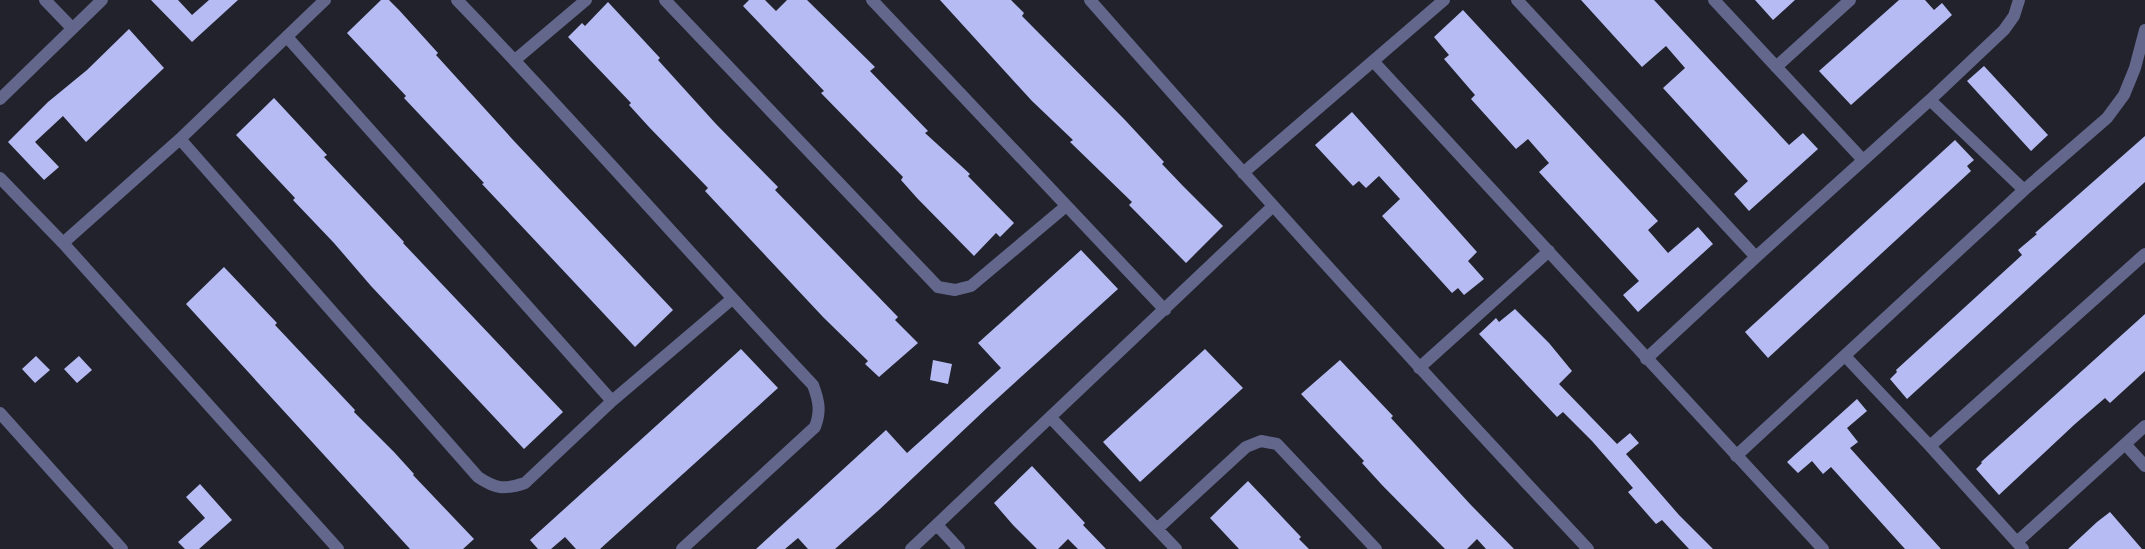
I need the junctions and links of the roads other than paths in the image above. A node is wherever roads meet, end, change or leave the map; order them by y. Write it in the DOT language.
graph roads {
  1 [pos="45,0"];
  2 [pos="102,0"];
  3 [pos="325,0"];
  4 [pos="457,0"];
  5 [pos="586,0"];
  6 [pos="665,0"];
  7 [pos="872,0"];
  8 [pos="1090,0"];
  9 [pos="1444,0"];
  10 [pos="1517,0"];
  11 [pos="1714,0"];
  12 [pos="1850,0"];
  13 [pos="2020,0"];
  14 [pos="72,28"];
  15 [pos="2145,30"];
  16 [pos="287,37"];
  17 [pos="515,60"];
  18 [pos="1373,61"];
  19 [pos="1776,67"];
  20 [pos="0,99"];
  21 [pos="1930,100"];
  22 [pos="180,139"];
  23 [pos="1863,160"];
  24 [pos="1243,173"];
  25 [pos="0,178"];
  26 [pos="2024,190"];
  27 [pos="1065,206"];
  28 [pos="1272,207"];
  29 [pos="63,244"];
  30 [pos="1549,251"];
  31 [pos="2145,254"];
  32 [pos="1756,257"];
  33 [pos="732,299"];
  34 [pos="1165,310"];
  35 [pos="1845,356"];
  36 [pos="1646,359"];
  37 [pos="1419,368"];
  38 [pos="612,400"];
  39 [pos="0,413"];
  40 [pos="1051,418"];
  41 [pos="2145,426"];
  42 [pos="2125,444"];
  43 [pos="1930,446"];
  44 [pos="1736,456"];
  45 [pos="2145,466"];
  46 [pos="937,525"];
  47 [pos="1158,529"];
  48 [pos="2020,546"];
  49 [pos="122,549"];
  50 [pos="338,549"];
  51 [pos="682,549"];
  52 [pos="911,549"];
  53 [pos="959,549"];
  54 [pos="1176,549"];
  55 [pos="1376,549"];
  56 [pos="1588,549"];
  57 [pos="1823,549"];
  1 -- 14 [label="street"];
  2 -- 14 [label="street"];
  3 -- 16 [label="street"];
  4 -- 17 [label="street"];
  5 -- 17 [label="street"];
  6 -- 27 [label="street"];
  7 -- 27 [label="street"];
  8 -- 24 [label="street"];
  9 -- 18 [label="street"];
  10 -- 32 [label="street"];
  11 -- 19 [label="street"];
  12 -- 19 [label="street"];
  13 -- 21 [label="street"];
  14 -- 20 [label="street"];
  15 -- 26 [label="street"];
  16 -- 22 [label="street"];
  16 -- 38 [label="street"];
  17 -- 33 [label="street"];
  18 -- 24 [label="street"];
  18 -- 30 [label="street"];
  19 -- 23 [label="street"];
  21 -- 23 [label="street"];
  21 -- 26 [label="street"];
  22 -- 29 [label="street"];
  22 -- 38 [label="street"];
  23 -- 32 [label="street"];
  24 -- 28 [label="street"];
  25 -- 29 [label="street"];
  26 -- 35 [label="street"];
  27 -- 34 [label="street"];
  28 -- 34 [label="street"];
  28 -- 37 [label="street"];
  29 -- 50 [label="street"];
  30 -- 36 [label="street"];
  30 -- 37 [label="street"];
  31 -- 43 [label="street"];
  32 -- 36 [label="street"];
  33 -- 38 [label="street"];
  33 -- 51 [label="street"];
  34 -- 40 [label="street"];
  35 -- 43 [label="street"];
  35 -- 44 [label="street"];
  36 -- 44 [label="street"];
  37 -- 56 [label="street"];
  39 -- 49 [label="street"];
  40 -- 46 [label="street"];
  40 -- 47 [label="street"];
  41 -- 42 [label="street"];
  42 -- 45 [label="street"];
  42 -- 48 [label="street"];
  43 -- 48 [label="street"];
  44 -- 57 [label="street"];
  46 -- 52 [label="street"];
  46 -- 53 [label="street"];
  47 -- 54 [label="street"];
  47 -- 55 [label="street"];
}
